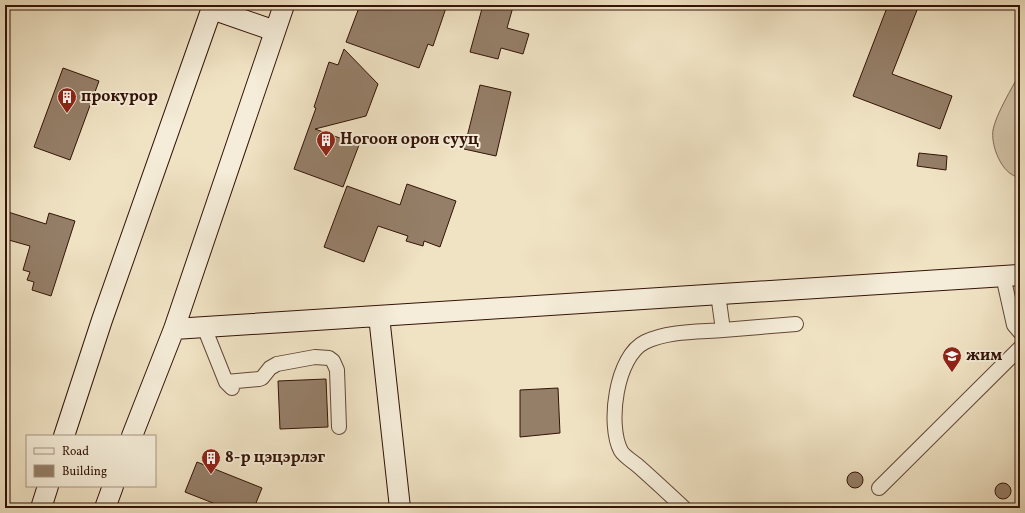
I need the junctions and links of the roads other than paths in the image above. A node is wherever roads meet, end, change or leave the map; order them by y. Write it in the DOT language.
graph roads {
  1 [pos="284,5"];
  2 [pos="212,7"];
  3 [pos="275,32"];
  4 [pos="1011,275"];
  5 [pos="718,294"];
  6 [pos="379,316"];
  7 [pos="796,324"];
  8 [pos="204,327"];
  9 [pos="174,329"];
  10 [pos="722,330"];
  11 [pos="1020,332"];
  12 [pos="1020,348"];
  13 [pos="339,427"];
  14 [pos="64,435"];
  15 [pos="132,435"];
  16 [pos="48,487"];
  17 [pos="113,487"];
  18 [pos="879,488"];
  19 [pos="41,508"];
  20 [pos="105,508"];
  21 [pos="400,508"];
  22 [pos="684,508"];
  1 -- 3 [label="main road"];
  2 -- 3 [label="main road"];
  2 -- 14 [label="main road"];
  3 -- 9 [label="main road"];
  4 -- 5 [label="main road"];
  4 -- 11 [label="street"];
  5 -- 6 [label="main road"];
  5 -- 10 [label="street"];
  6 -- 8 [label="main road"];
  6 -- 21 [label="main road"];
  7 -- 10 [label="street"];
  8 -- 9 [label="main road"];
  8 -- 13 [label="street"];
  9 -- 15 [label="main road"];
  10 -- 22 [label="street"];
  12 -- 18 [label="street"];
  16 -- 19 [label="main road"];
  17 -- 20 [label="main road"];
}
